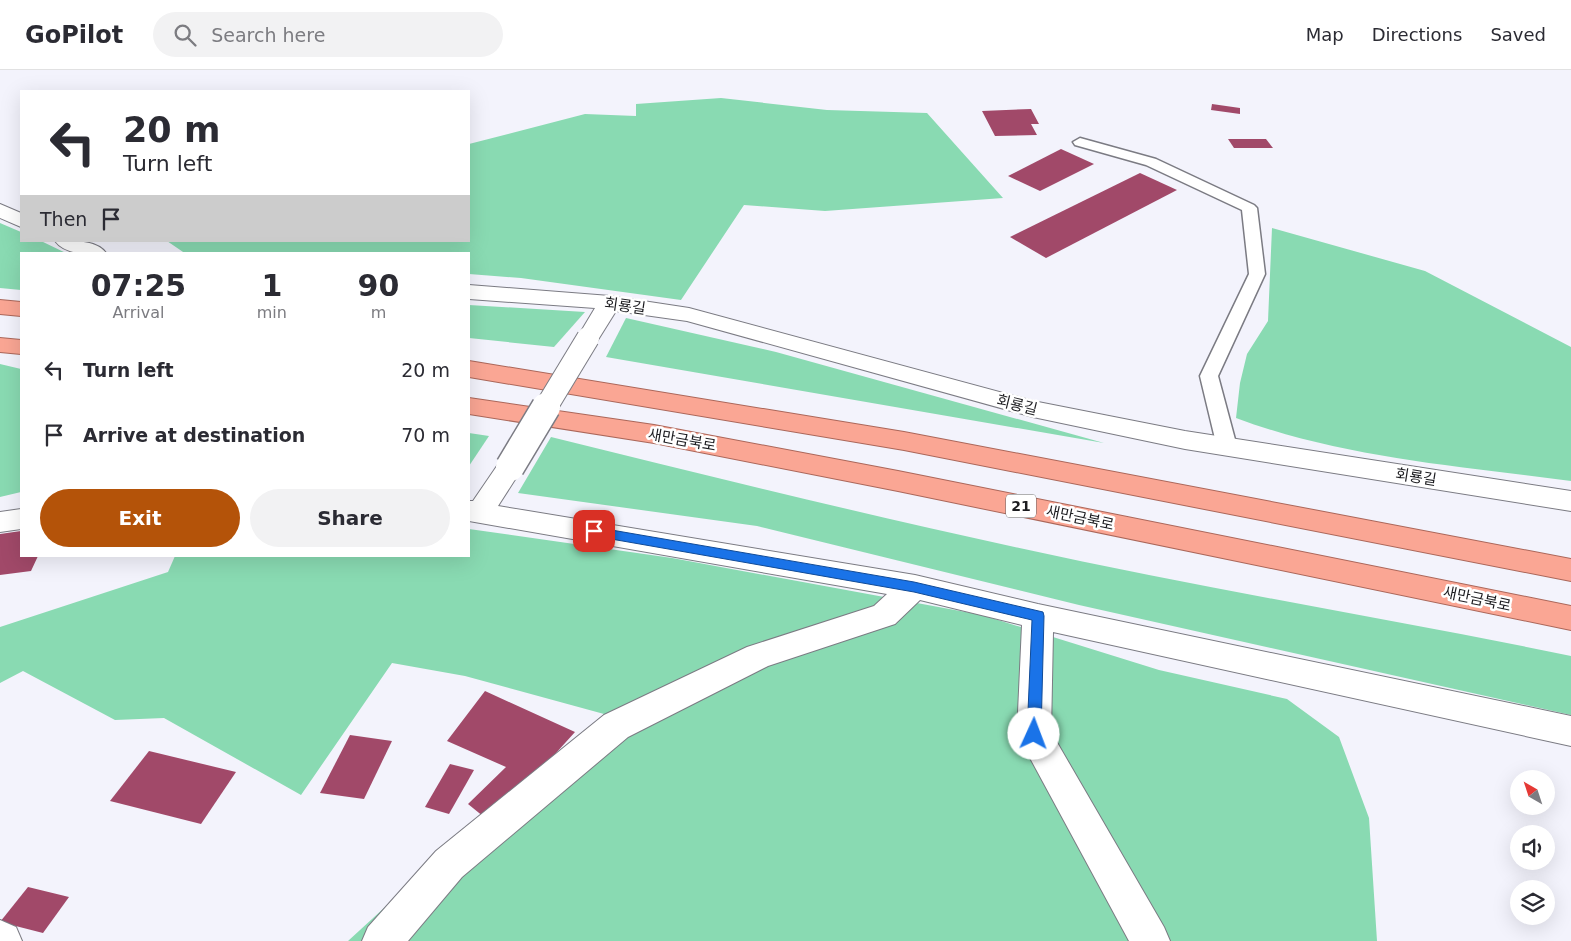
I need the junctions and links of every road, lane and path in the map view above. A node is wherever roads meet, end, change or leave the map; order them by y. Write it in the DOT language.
graph roads {
  1 [pos="1080,142"];
  2 [pos="0,210"];
  3 [pos="20,220"];
  4 [pos="67,242"];
  5 [pos="92,252"];
  6 [pos="470,292"];
  7 [pos="610,303"];
  8 [pos="0,307"];
  9 [pos="20,310"];
  10 [pos="0,345"];
  11 [pos="20,347"];
  12 [pos="470,369"];
  13 [pos="470,406"];
  14 [pos="1227,447"];
  15 [pos="1571,501"];
  16 [pos="475,511"];
  17 [pos="20,519"];
  18 [pos="0,522"];
  19 [pos="1571,570"];
  20 [pos="914,587"];
  21 [pos="1038,616"];
  22 [pos="1571,618"];
  23 [pos="1571,731"];
  24 [pos="382,941"];
  25 [pos="1150,941"];
  1 -- 14 [label="lane"];
  2 -- 3 [label="street"];
  4 -- 5 [label="street"];
  6 -- 7 [label="street, 회룡길"];
  7 -- 14 [label="street, 회룡길"];
  7 -- 16 [label="street, bridge"];
  8 -- 9 [label="highway"];
  10 -- 11 [label="highway"];
  12 -- 19 [label="highway"];
  13 -- 22 [label="highway, 새만금북로 / 21"];
  14 -- 15 [label="street, 회룡길"];
  16 -- 20 [label="street"];
  17 -- 18 [label="street"];
  20 -- 21 [label="street"];
  20 -- 24 [label="street"];
  21 -- 23 [label="street"];
  21 -- 25 [label="street"];
}
